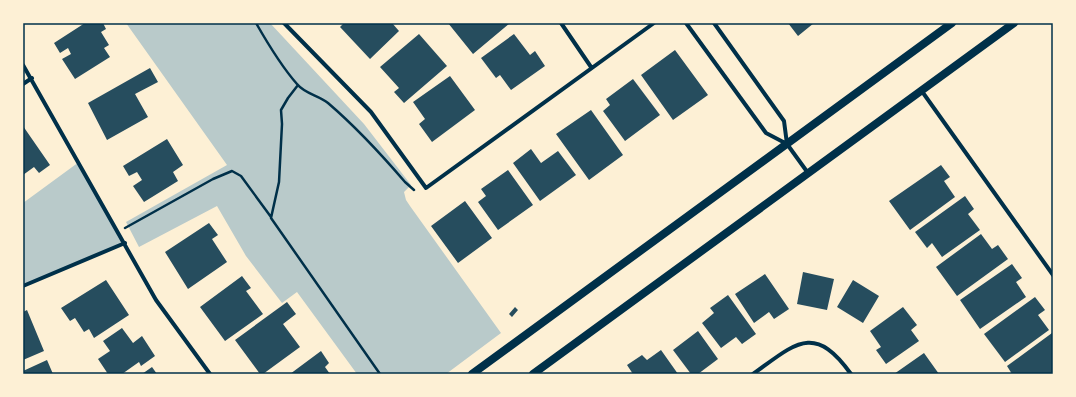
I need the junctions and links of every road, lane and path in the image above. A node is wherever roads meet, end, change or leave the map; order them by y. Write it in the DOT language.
graph roads {
  1 [pos="256,23"];
  2 [pos="284,23"];
  3 [pos="561,23"];
  4 [pos="654,23"];
  5 [pos="686,23"];
  6 [pos="714,23"];
  7 [pos="952,23"];
  8 [pos="1014,23"];
  9 [pos="23,64"];
  10 [pos="591,67"];
  11 [pos="32,78"];
  12 [pos="23,84"];
  13 [pos="298,85"];
  14 [pos="921,90"];
  15 [pos="787,144"];
  16 [pos="808,174"];
  17 [pos="426,188"];
  18 [pos="271,218"];
  19 [pos="118,232"];
  20 [pos="125,244"];
  21 [pos="1053,275"];
  22 [pos="23,286"];
  23 [pos="475,373"];
  24 [pos="210,374"];
  25 [pos="380,374"];
  26 [pos="533,374"];
  27 [pos="754,374"];
  28 [pos="851,374"];
  1 -- 13 [label="path"];
  2 -- 17 [label="street"];
  3 -- 10 [label="street"];
  4 -- 10 [label="street"];
  5 -- 15 [label="street"];
  6 -- 15 [label="street"];
  7 -- 15 [label="main road"];
  8 -- 14 [label="main road"];
  9 -- 11 [label="street"];
  10 -- 17 [label="street"];
  11 -- 12 [label="street"];
  11 -- 19 [label="street"];
  13 -- 17 [label="path"];
  13 -- 18 [label="path"];
  14 -- 16 [label="main road"];
  14 -- 21 [label="street"];
  15 -- 16 [label="street"];
  15 -- 23 [label="main road"];
  16 -- 26 [label="main road"];
  18 -- 19 [label="path"];
  18 -- 25 [label="path"];
  19 -- 20 [label="street"];
  20 -- 22 [label="street"];
  20 -- 24 [label="street"];
  27 -- 28 [label="street"];
}
